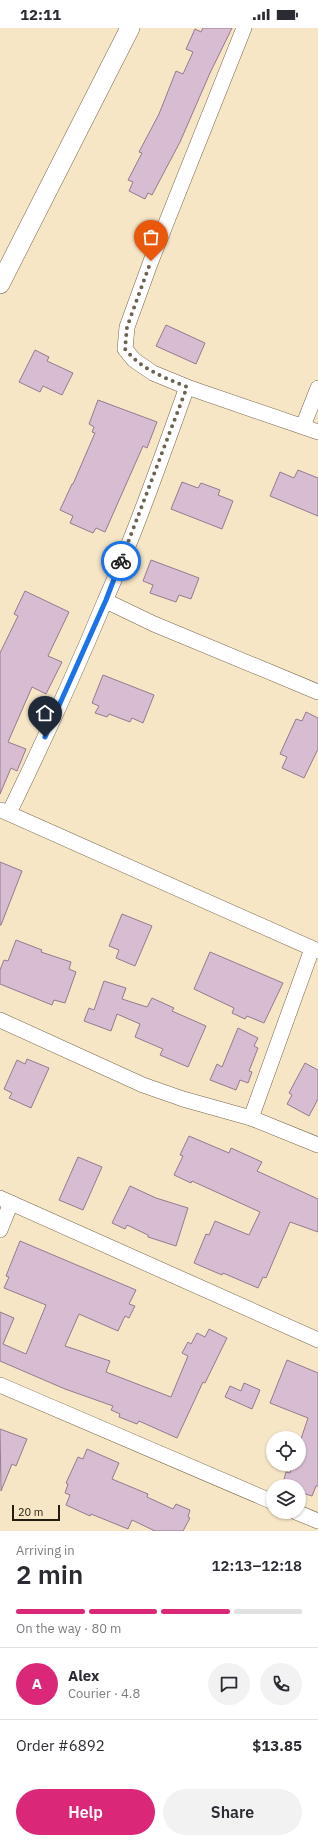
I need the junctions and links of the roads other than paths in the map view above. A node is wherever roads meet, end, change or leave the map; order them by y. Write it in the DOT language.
graph roads {
  1 [pos="130,28"];
  2 [pos="244,28"];
  3 [pos="0,284"];
  4 [pos="187,387"];
  5 [pos="318,388"];
  6 [pos="303,426"];
  7 [pos="318,432"];
  8 [pos="106,600"];
  9 [pos="318,692"];
  10 [pos="5,812"];
  11 [pos="315,950"];
  12 [pos="0,1020"];
  13 [pos="251,1118"];
  14 [pos="318,1145"];
  15 [pos="6,1201"];
  16 [pos="0,1230"];
  17 [pos="317,1336"];
  18 [pos="0,1385"];
  19 [pos="266,1499"];
  20 [pos="306,1516"];
  21 [pos="318,1521"];
  1 -- 3 [label="street"];
  2 -- 4 [label="street"];
  4 -- 6 [label="street"];
  4 -- 8 [label="street"];
  5 -- 6 [label="street"];
  6 -- 7 [label="street"];
  8 -- 9 [label="street"];
  8 -- 10 [label="street"];
  10 -- 11 [label="street"];
  11 -- 13 [label="street"];
  12 -- 13 [label="street"];
  13 -- 14 [label="street"];
  15 -- 16 [label="street"];
  15 -- 17 [label="street"];
  18 -- 19 [label="street"];
  20 -- 21 [label="street"];
}
